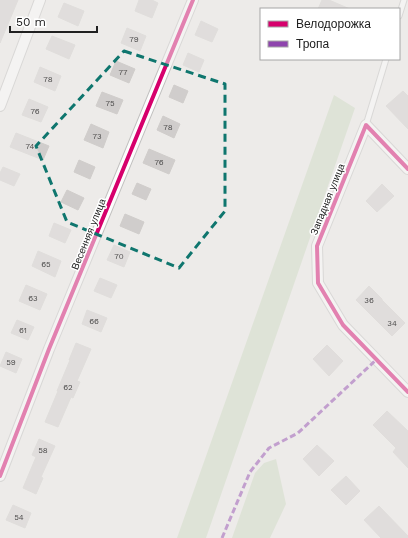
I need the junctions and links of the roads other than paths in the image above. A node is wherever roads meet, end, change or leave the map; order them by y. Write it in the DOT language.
graph roads {
  1 [pos="40,0"];
  2 [pos="193,0"];
  3 [pos="404,0"];
  4 [pos="400,13"];
  5 [pos="386,60"];
  6 [pos="0,106"];
  7 [pos="366,125"];
  8 [pos="408,169"];
  9 [pos="408,392"];
  10 [pos="0,476"];
  1 -- 6 [label="street"];
  2 -- 10 [label="street, Весенняя улица"];
  3 -- 4 [label="lane"];
  5 -- 7 [label="lane"];
  7 -- 8 [label="street"];
  7 -- 9 [label="street, Западная улица"];
}
